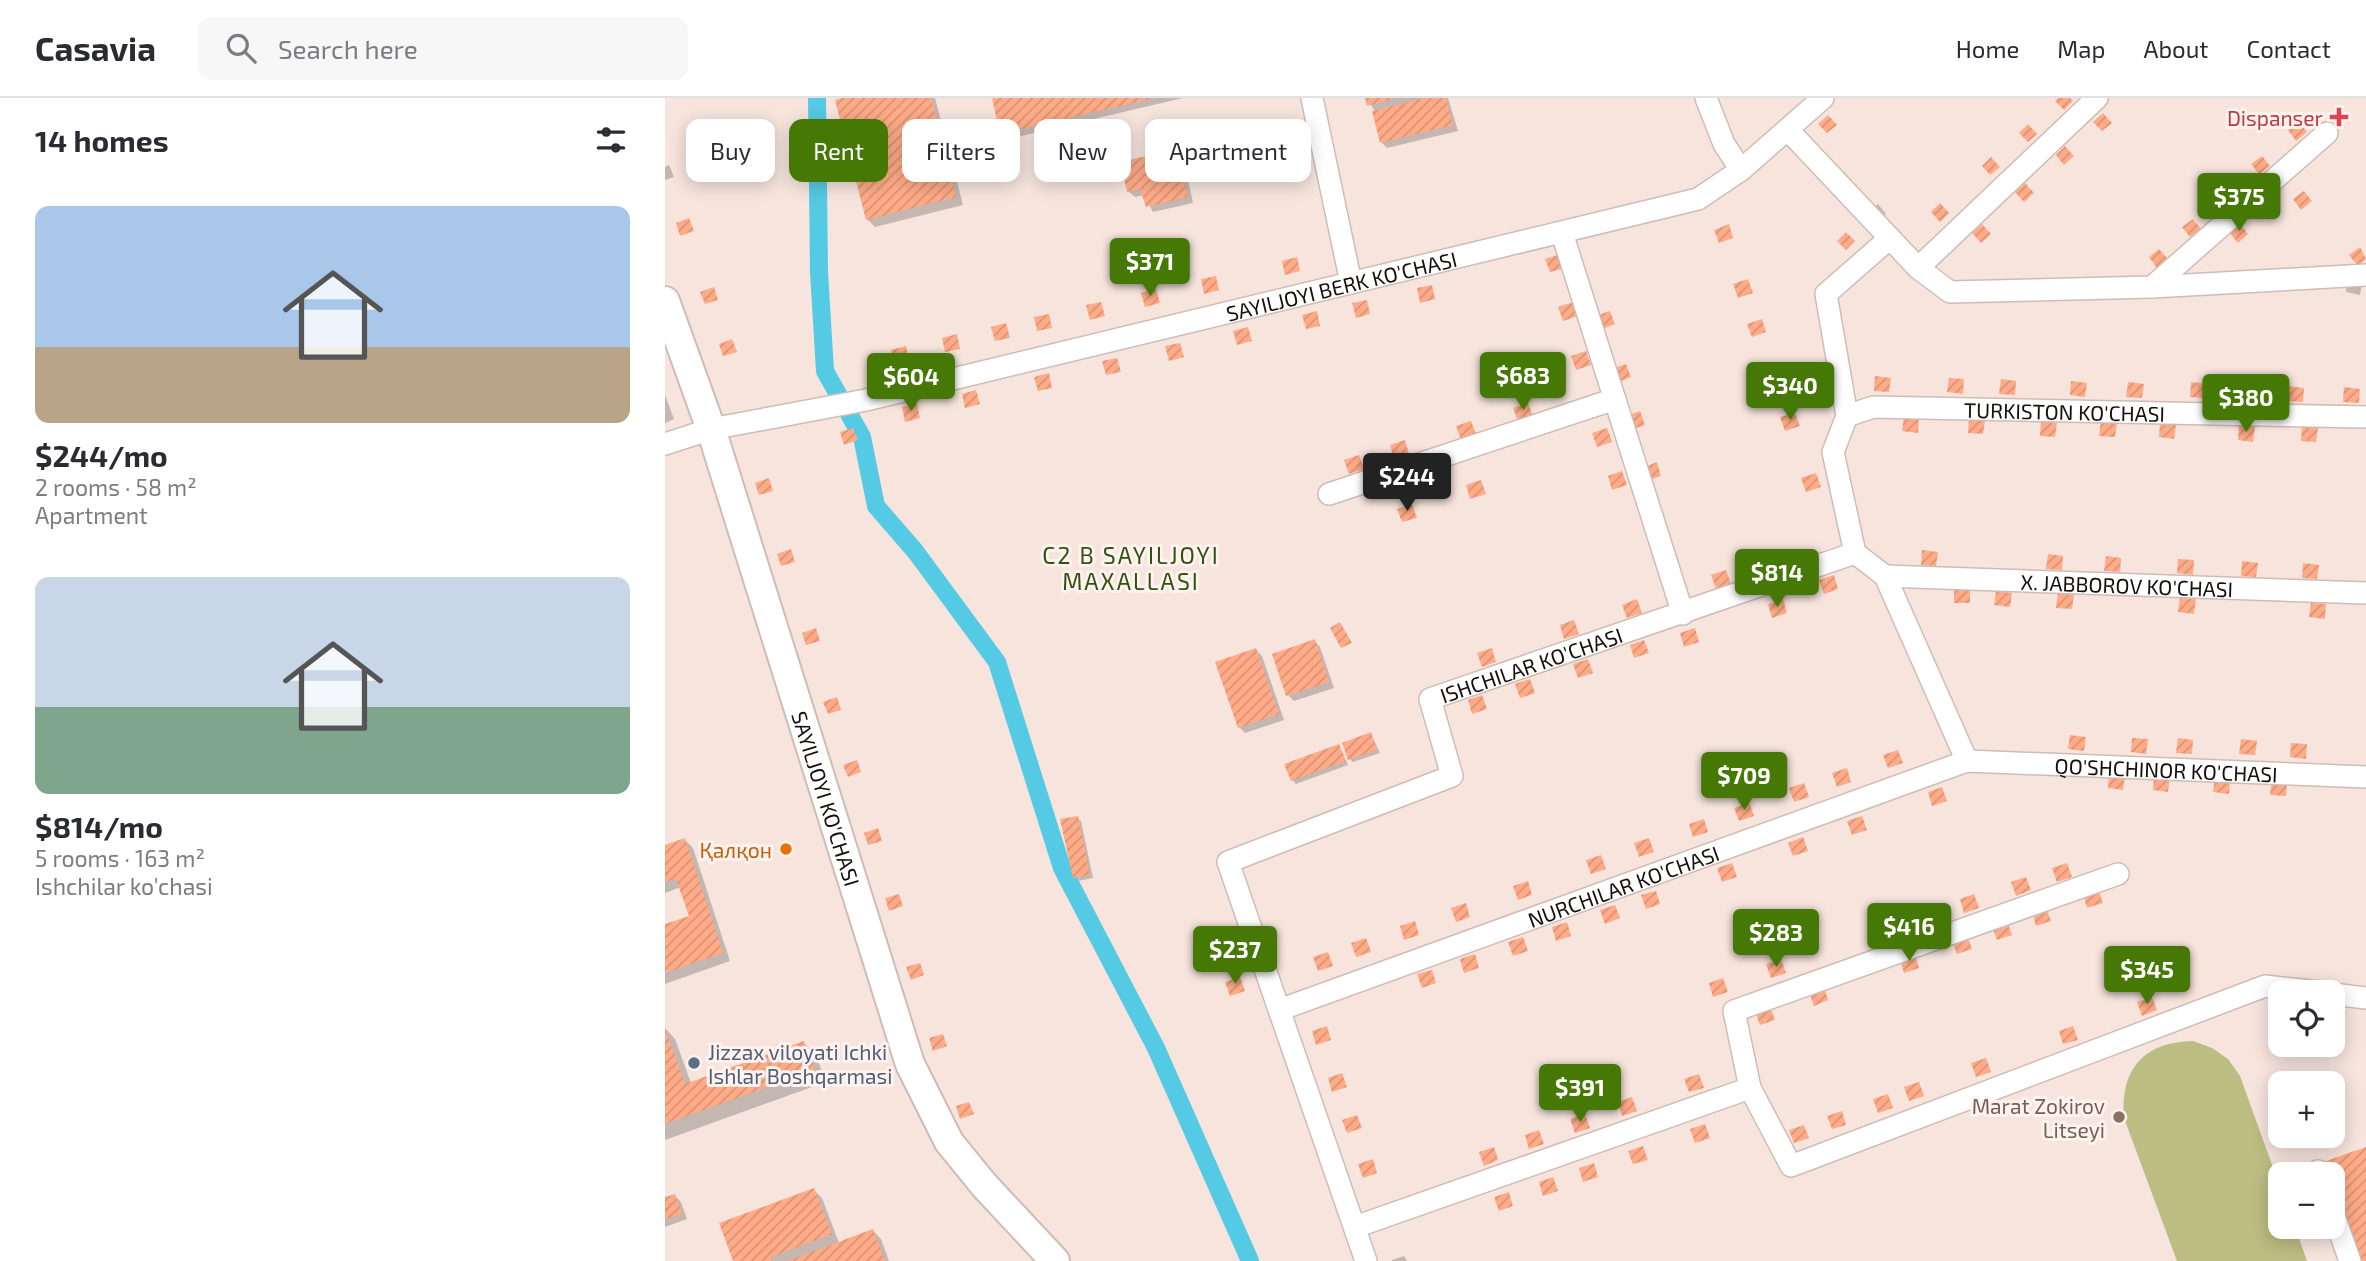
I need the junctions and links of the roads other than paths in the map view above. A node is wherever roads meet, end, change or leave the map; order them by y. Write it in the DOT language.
graph roads {
  1 [pos="1313,98"];
  2 [pos="1706,98"];
  3 [pos="1823,98"];
  4 [pos="2097,98"];
  5 [pos="1788,130"];
  6 [pos="2327,134"];
  7 [pos="1741,170"];
  8 [pos="1562,233"];
  9 [pos="1890,238"];
  10 [pos="1918,268"];
  11 [pos="2366,275"];
  12 [pos="1351,283"];
  13 [pos="2153,287"];
  14 [pos="665,300"];
  15 [pos="1615,399"];
  16 [pos="1847,416"];
  17 [pos="2366,417"];
  18 [pos="711,429"];
  19 [pos="665,444"];
  20 [pos="1329,494"];
  21 [pos="1855,553"];
  22 [pos="1885,576"];
  23 [pos="2366,593"];
  24 [pos="1683,614"];
  25 [pos="1968,761"];
  26 [pos="2366,777"];
  27 [pos="2118,874"];
  28 [pos="2268,986"];
  29 [pos="2345,995"];
  30 [pos="2366,998"];
  31 [pos="1279,1010"];
  32 [pos="1750,1088"];
  33 [pos="1355,1227"];
  34 [pos="2342,1239"];
  35 [pos="1055,1261"];
  36 [pos="1366,1261"];
  37 [pos="2350,1261"];
  1 -- 12 [label="street"];
  2 -- 7 [label="street"];
  3 -- 5 [label="street, SAYILJOYI BERK KO'CHASI"];
  4 -- 10 [label="street"];
  5 -- 7 [label="street, SAYILJOYI BERK KO'CHASI"];
  5 -- 9 [label="street"];
  6 -- 13 [label="street"];
  7 -- 8 [label="street, SAYILJOYI BERK KO'CHASI"];
  8 -- 12 [label="street, SAYILJOYI BERK KO'CHASI"];
  8 -- 15 [label="street"];
  9 -- 10 [label="street"];
  9 -- 16 [label="street"];
  10 -- 13 [label="street"];
  11 -- 13 [label="street"];
  12 -- 18 [label="street, SAYILJOYI BERK KO'CHASI"];
  14 -- 18 [label="main road, SAYILJOYI KO'CHASI"];
  15 -- 20 [label="street"];
  15 -- 24 [label="street"];
  16 -- 17 [label="street, TURKISTON KO'CHASI"];
  16 -- 21 [label="street"];
  18 -- 19 [label="street, SAYILJOYI BERK KO'CHASI"];
  18 -- 35 [label="main road, SAYILJOYI KO'CHASI"];
  21 -- 22 [label="street"];
  21 -- 24 [label="street, ISHCHILAR KO'CHASI"];
  22 -- 23 [label="street, X. JABBOROV KO'CHASI"];
  22 -- 25 [label="street"];
  24 -- 31 [label="street, ISHCHILAR KO'CHASI"];
  25 -- 26 [label="street, QO'SHCHINOR KO'CHASI"];
  25 -- 31 [label="street, NURCHILAR KO'CHASI"];
  27 -- 32 [label="street"];
  28 -- 32 [label="street"];
  29 -- 30 [label="street"];
  31 -- 33 [label="street"];
  32 -- 33 [label="street"];
  33 -- 36 [label="street"];
  34 -- 37 [label="street"];
}
